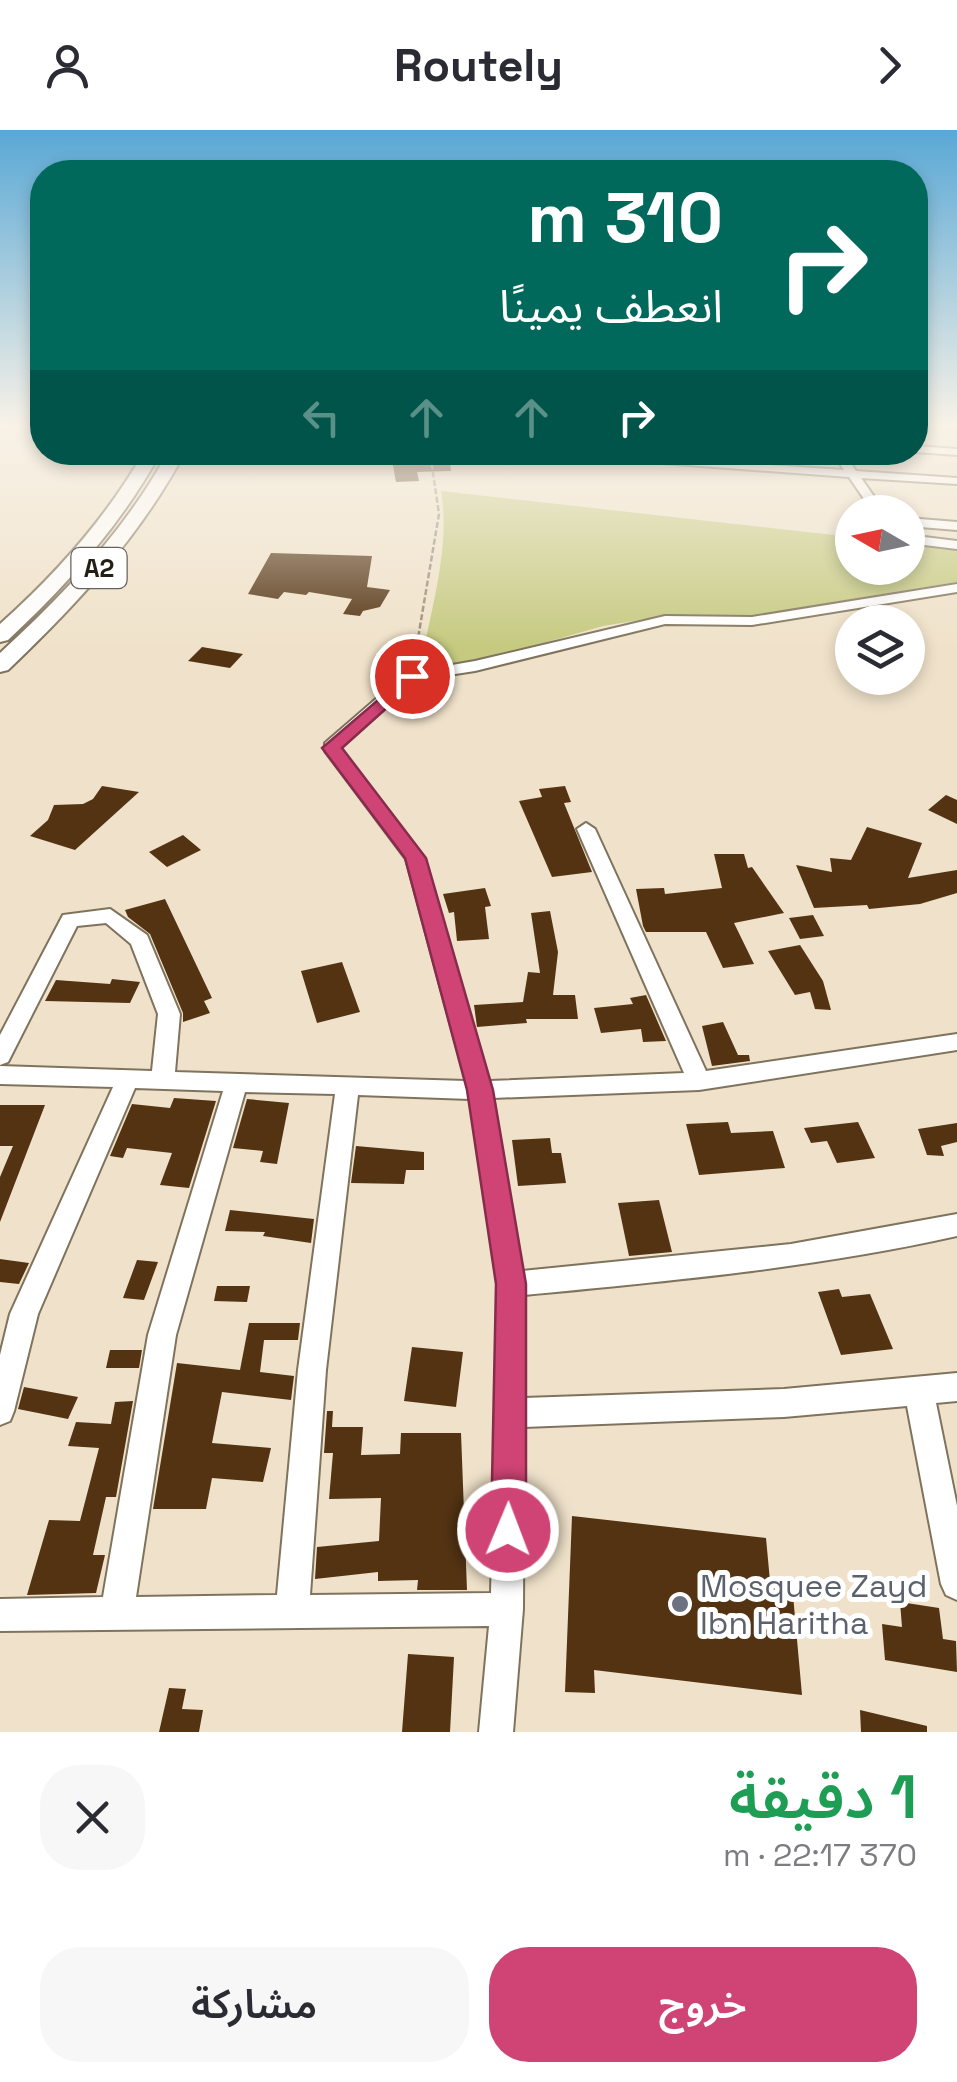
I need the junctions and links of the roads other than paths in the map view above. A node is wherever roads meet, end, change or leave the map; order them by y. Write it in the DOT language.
graph roads {
  1 [pos="124,498"];
  2 [pos="151,498"];
  3 [pos="925,523"];
  4 [pos="957,526"];
  5 [pos="925,541"];
  6 [pos="957,545"];
  7 [pos="957,588"];
  8 [pos="0,635"];
  9 [pos="0,666"];
  10 [pos="586,829"];
  11 [pos="957,1042"];
  12 [pos="0,1056"];
  13 [pos="0,1075"];
  14 [pos="128,1079"];
  15 [pos="163,1080"];
  16 [pos="237,1080"];
  17 [pos="699,1082"];
  18 [pos="348,1086"];
  19 [pos="480,1090"];
  20 [pos="957,1225"];
  21 [pos="511,1284"];
  22 [pos="957,1387"];
  23 [pos="919,1391"];
  24 [pos="0,1411"];
  25 [pos="511,1413"];
  26 [pos="957,1584"];
  27 [pos="507,1608"];
  28 [pos="292,1611"];
  29 [pos="117,1614"];
  30 [pos="0,1615"];
  31 [pos="496,1732"];
  1 -- 8 [label="highway, A2"];
  2 -- 9 [label="highway, A2"];
  3 -- 4 [label="street"];
  5 -- 6 [label="street"];
  7 -- 19 [label="street"];
  10 -- 17 [label="street"];
  11 -- 17 [label="street"];
  12 -- 15 [label="street"];
  13 -- 14 [label="street"];
  14 -- 15 [label="street"];
  14 -- 24 [label="street"];
  15 -- 16 [label="street"];
  16 -- 18 [label="street"];
  16 -- 29 [label="street"];
  17 -- 19 [label="street"];
  18 -- 19 [label="street"];
  18 -- 28 [label="street"];
  19 -- 21 [label="street"];
  20 -- 21 [label="street"];
  21 -- 25 [label="street"];
  22 -- 23 [label="street"];
  23 -- 25 [label="street"];
  23 -- 26 [label="street"];
  25 -- 27 [label="street"];
  27 -- 28 [label="street"];
  27 -- 31 [label="street"];
  28 -- 29 [label="street"];
  29 -- 30 [label="street"];
}
